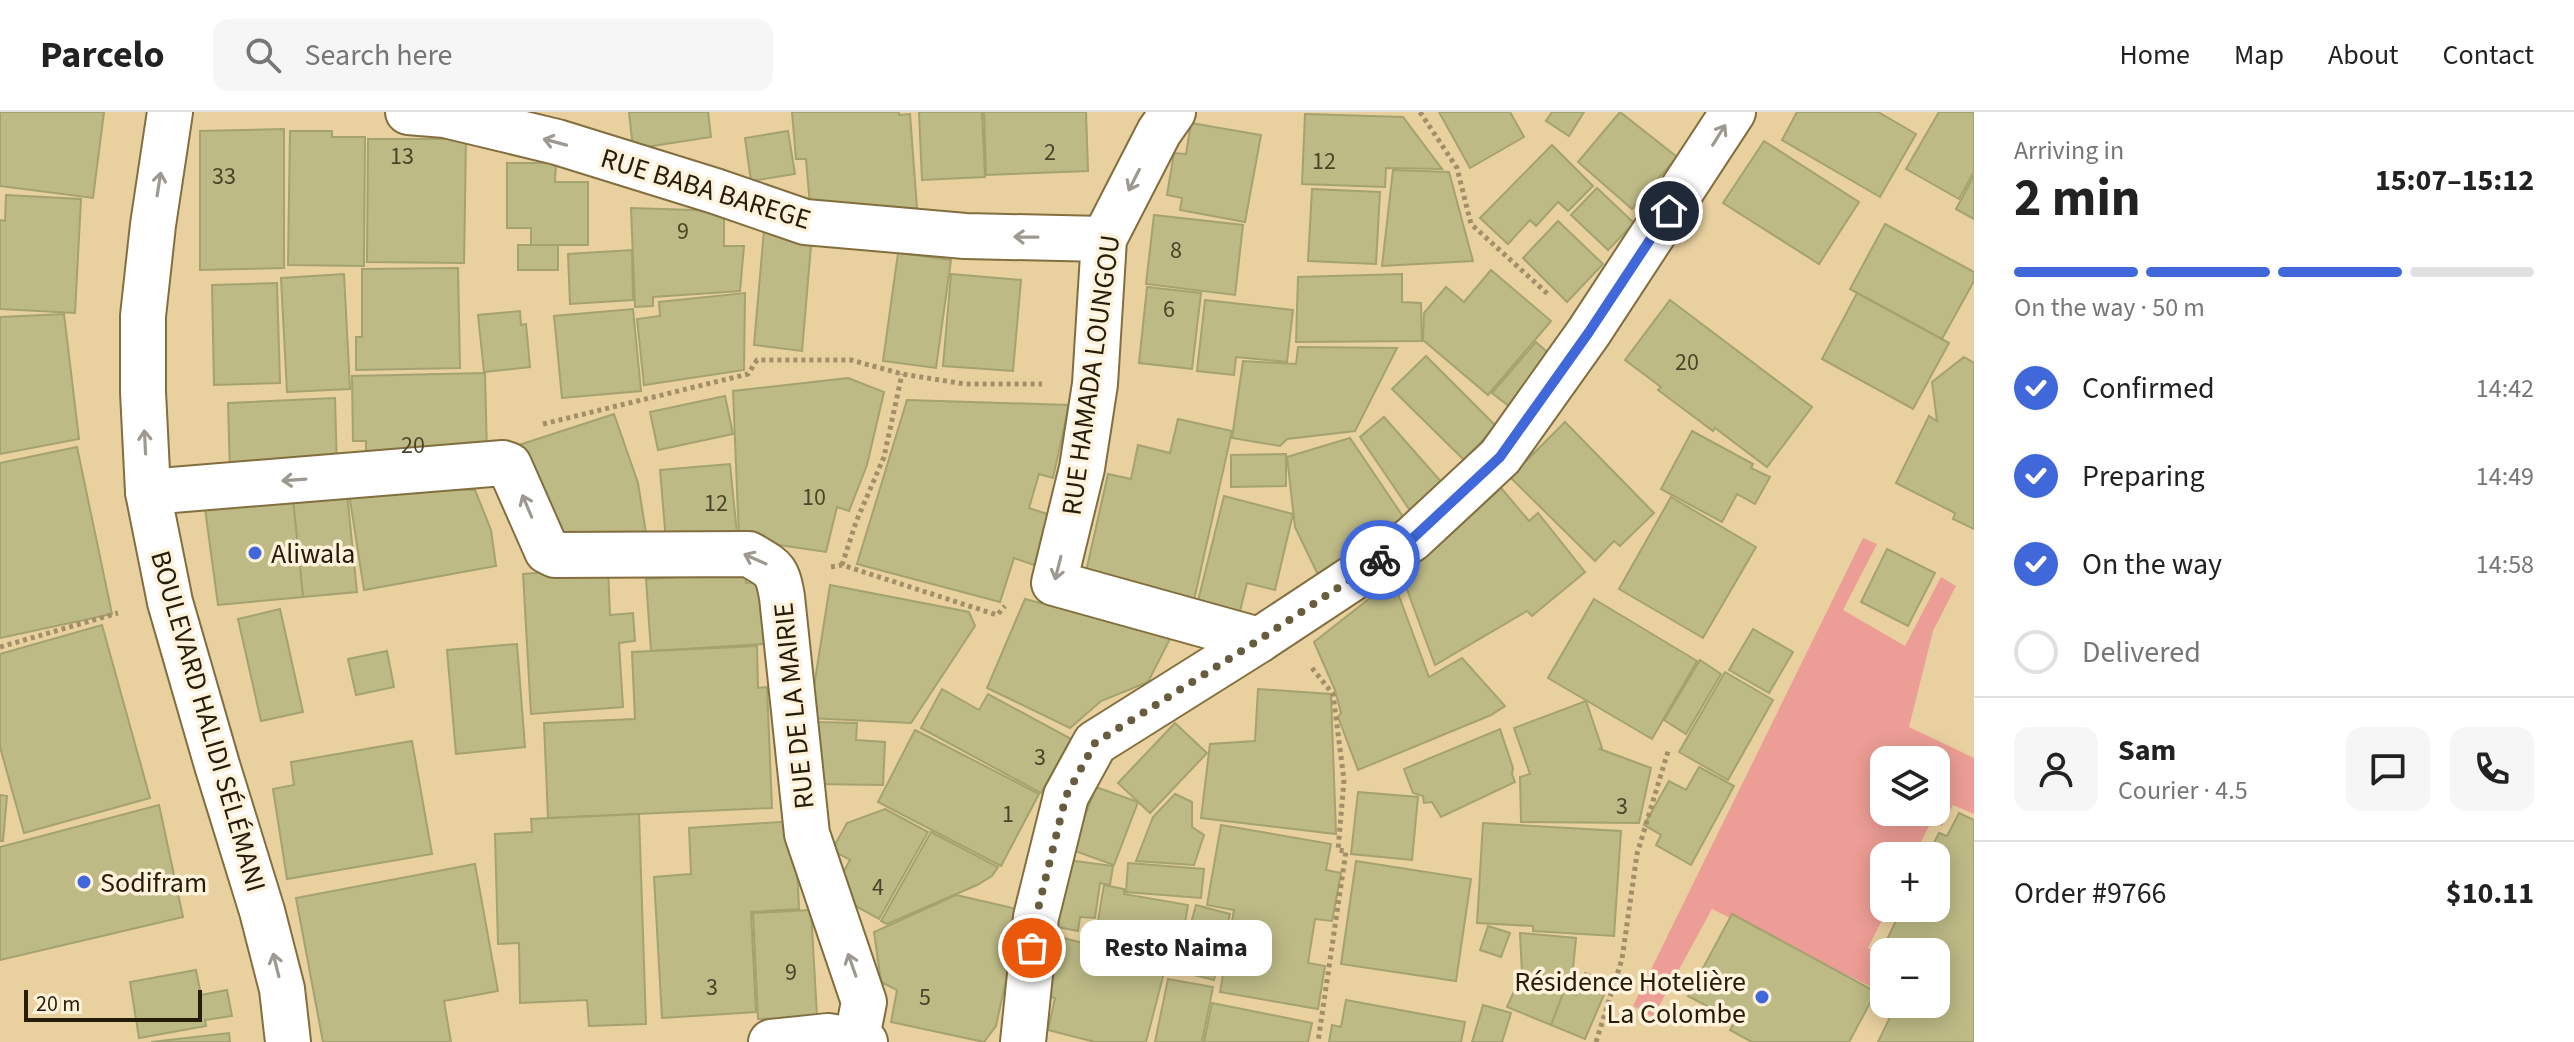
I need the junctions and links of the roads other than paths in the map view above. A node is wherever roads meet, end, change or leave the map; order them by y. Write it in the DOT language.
graph roads {
  1 [pos="170,112"];
  2 [pos="408,112"];
  3 [pos="1173,112"];
  4 [pos="1733,112"];
  5 [pos="1104,239"];
  6 [pos="148,492"];
  7 [pos="1269,633"];
  8 [pos="859,1041"];
  9 [pos="288,1042"];
  10 [pos="771,1042"];
  11 [pos="1023,1042"];
  6 -- 1 [label="street, BOULEVARD HALIDI SÉLÉMANI, one-way"];
  5 -- 2 [label="street, RUE BABA BAREGE, one-way"];
  3 -- 5 [label="street, RUE HAMADA LOUNGOU, one-way"];
  7 -- 4 [label="street, one-way"];
  5 -- 7 [label="street, RUE HAMADA LOUNGOU, one-way"];
  8 -- 6 [label="street, RUE DE LA MAIRIE, one-way"];
  9 -- 6 [label="street, BOULEVARD HALIDI SÉLÉMANI, one-way"];
  7 -- 11 [label="street"];
  8 -- 10 [label="street"];
}
